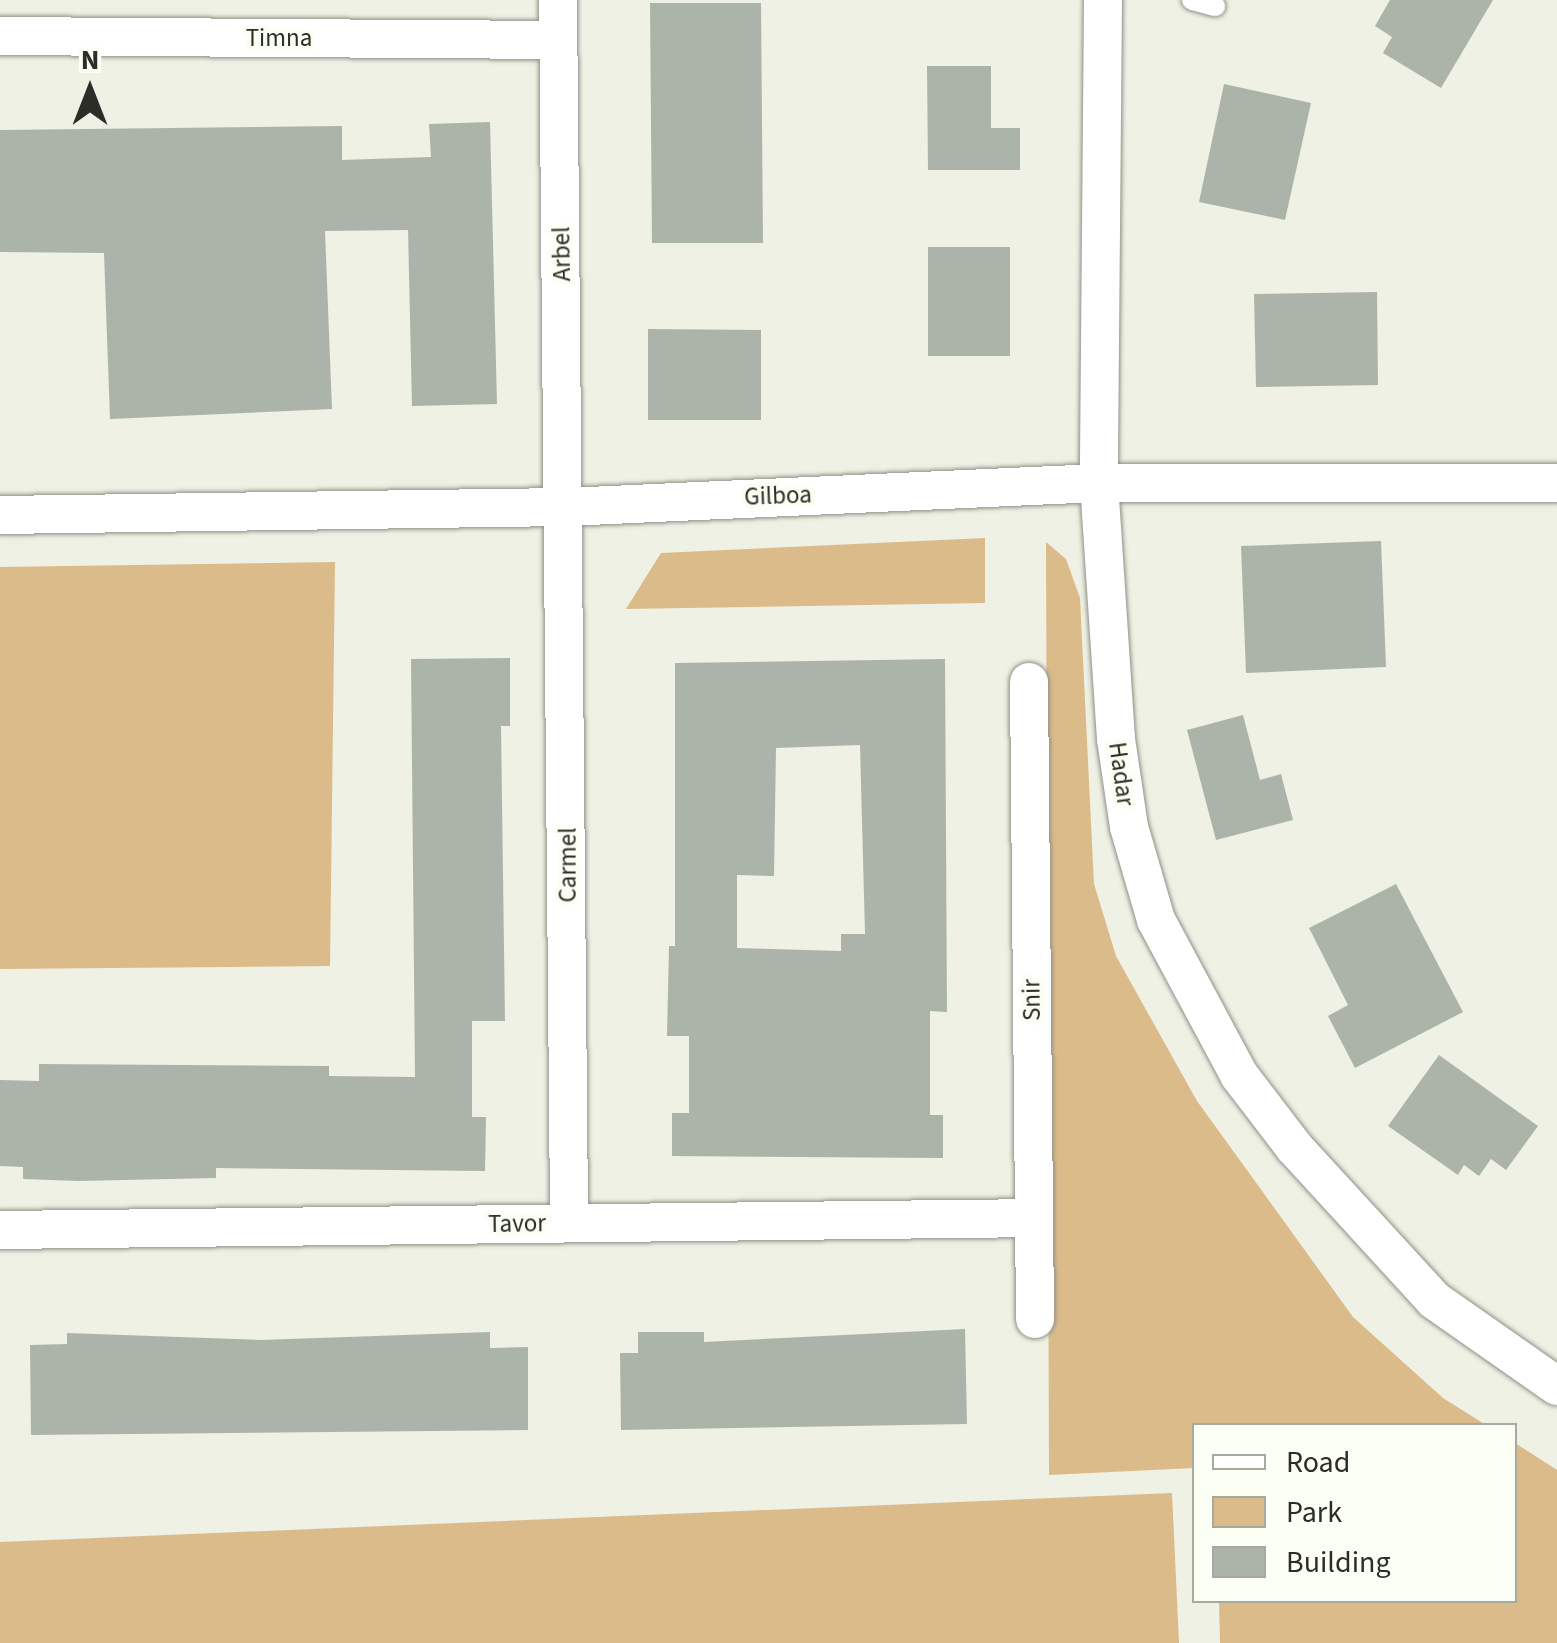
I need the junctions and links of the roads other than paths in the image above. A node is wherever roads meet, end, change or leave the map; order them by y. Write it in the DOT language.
graph roads {
  1 [pos="558,0"];
  2 [pos="1102,0"];
  3 [pos="1192,0"];
  4 [pos="1214,6"];
  5 [pos="0,36"];
  6 [pos="558,40"];
  7 [pos="1557,482"];
  8 [pos="1099,483"];
  9 [pos="566,508"];
  10 [pos="0,515"];
  11 [pos="1029,682"];
  12 [pos="1034,1218"];
  13 [pos="569,1223"];
  14 [pos="0,1230"];
  15 [pos="1035,1318"];
  16 [pos="1557,1386"];
  1 -- 6 [label="street, Arbel"];
  2 -- 8 [label="street, Hadar"];
  3 -- 4 [label="lane"];
  5 -- 6 [label="street, Timna"];
  6 -- 9 [label="street, Arbel"];
  7 -- 8 [label="street, Gilboa"];
  8 -- 9 [label="street, Gilboa"];
  8 -- 16 [label="street, Hadar"];
  9 -- 10 [label="street, Gilboa"];
  9 -- 13 [label="street, Carmel"];
  11 -- 12 [label="street, Snir"];
  12 -- 13 [label="street, Tavor"];
  12 -- 15 [label="street, Snir"];
  13 -- 14 [label="street, Tavor"];
}
